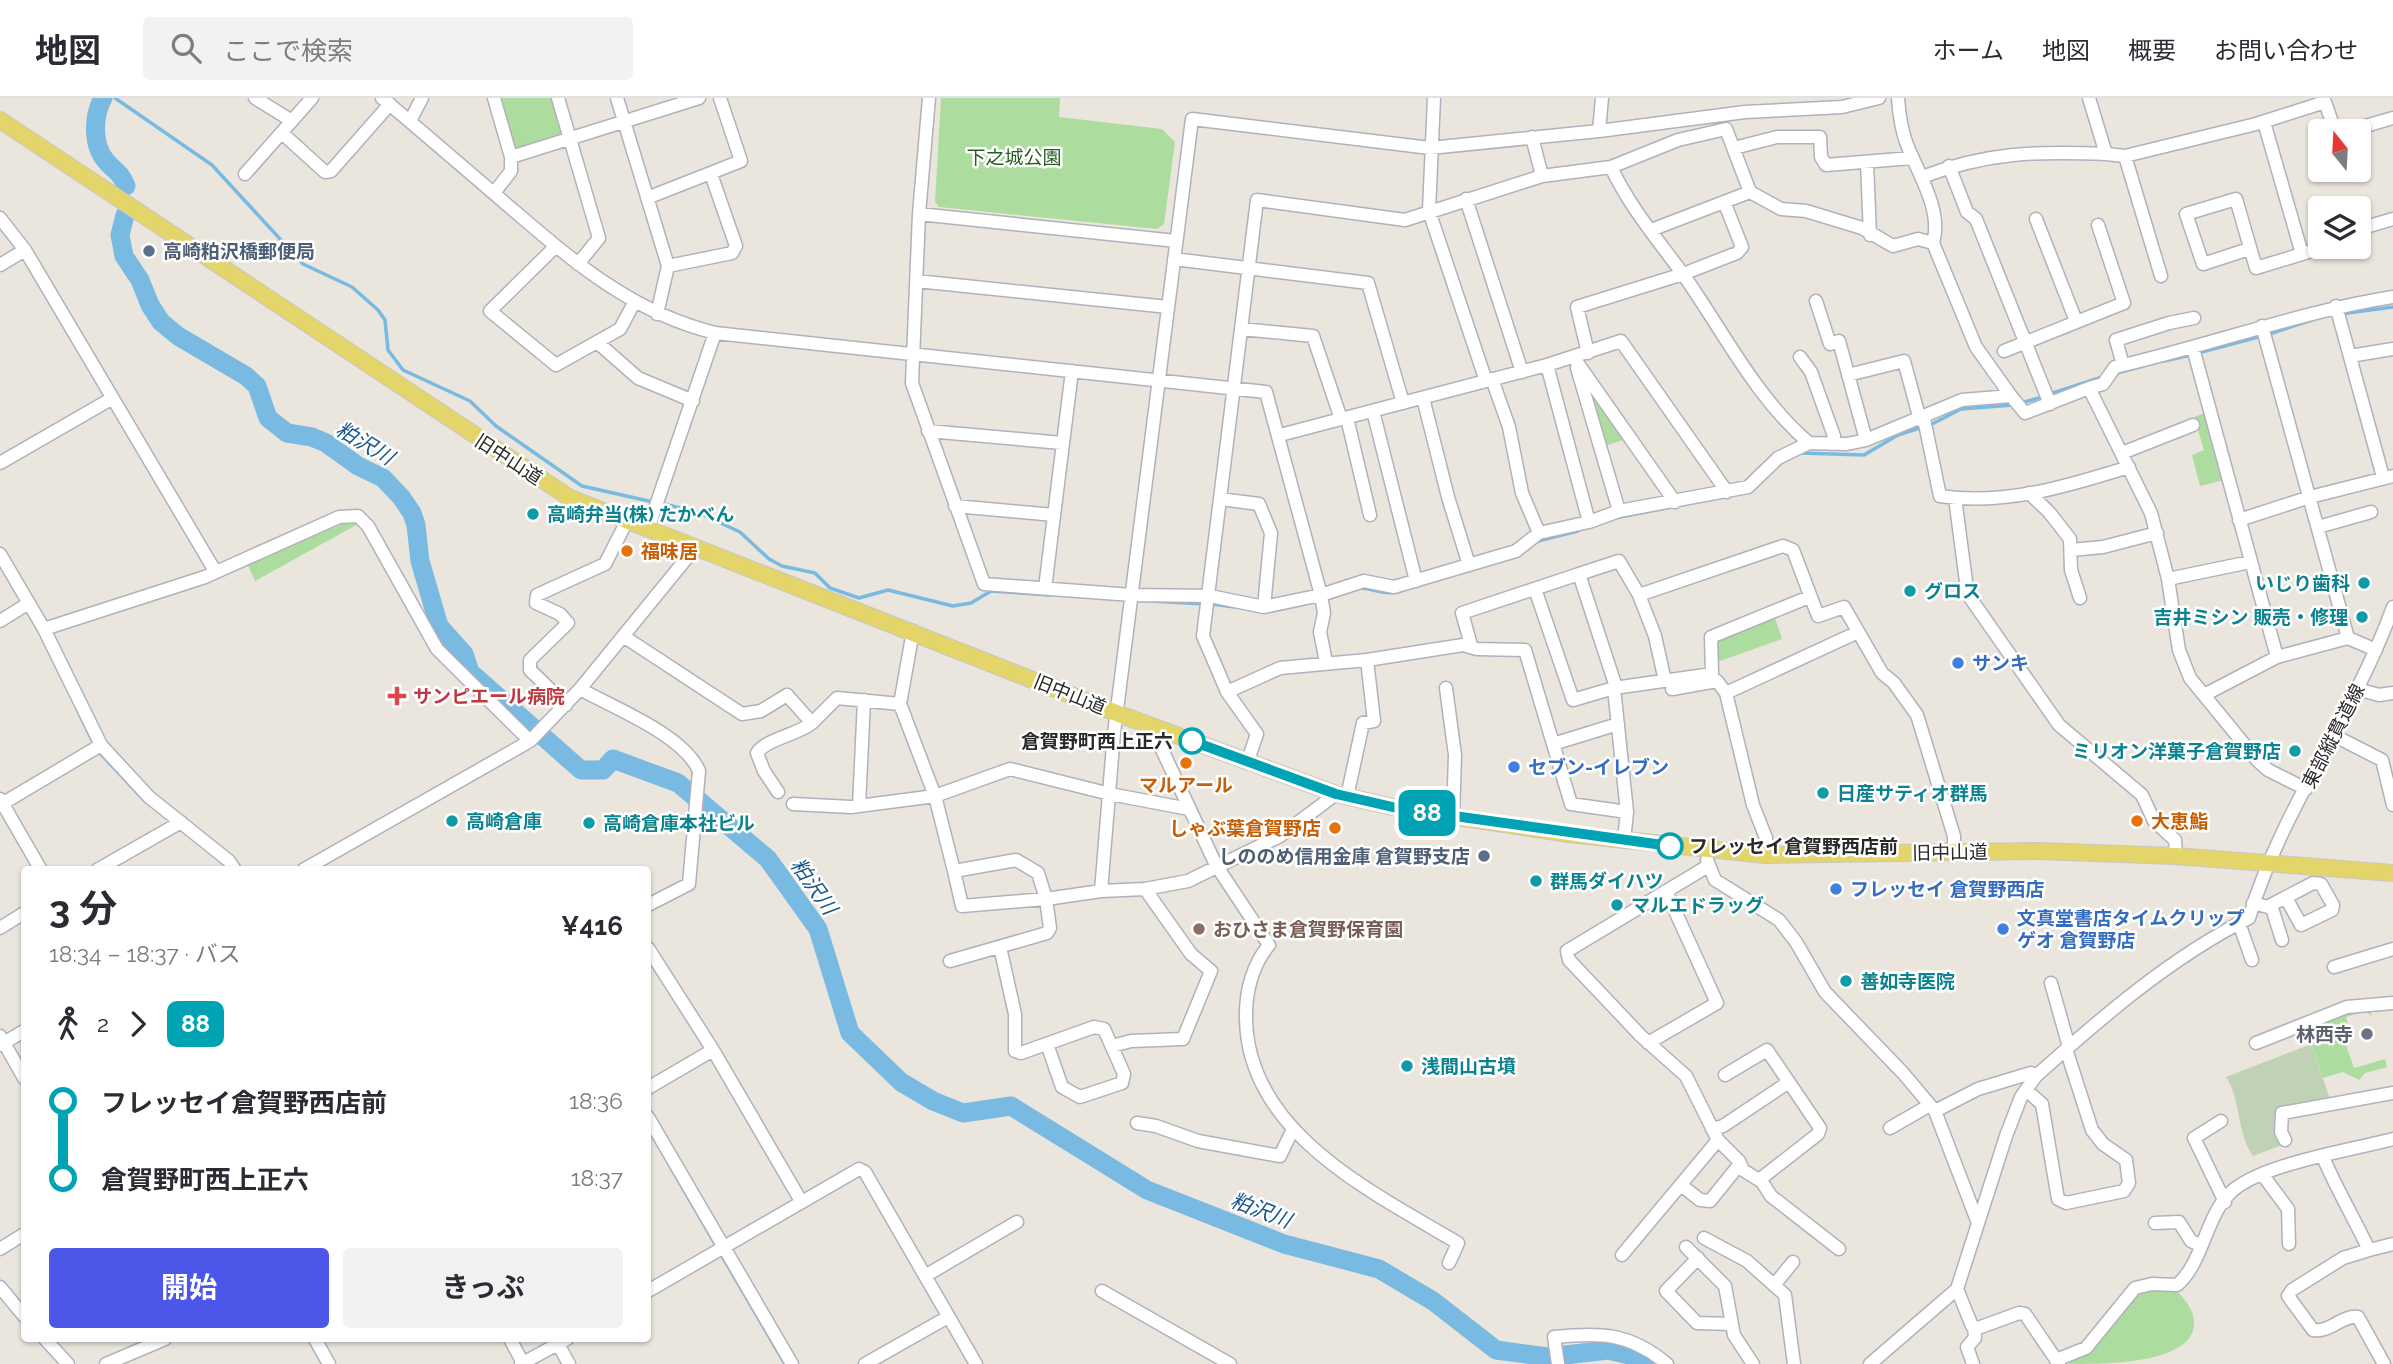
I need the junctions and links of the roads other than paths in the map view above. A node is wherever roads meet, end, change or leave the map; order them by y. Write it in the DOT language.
graph roads {
  1 [pos="255,98"];
  2 [pos="312,98"];
  3 [pos="422,98"];
  4 [pos="494,98"];
  5 [pos="558,98"];
  6 [pos="617,98"];
  7 [pos="699,98"];
  8 [pos="720,98"];
  9 [pos="929,98"];
  10 [pos="1434,98"];
  11 [pos="1602,98"];
  12 [pos="1879,98"];
  13 [pos="1898,98"];
  14 [pos="2089,98"];
  15 [pos="386,101"];
  16 [pos="2393,118"];
  17 [pos="2331,119"];
  18 [pos="0,120"];
  19 [pos="292,121"];
  20 [pos="410,121"];
  21 [pos="624,122"];
  22 [pos="2264,122"];
  23 [pos="2371,124"];
  24 [pos="1599,131"];
  25 [pos="282,133"];
  26 [pos="1532,137"];
  27 [pos="570,138"];
  28 [pos="1430,148"];
  29 [pos="1734,148"];
  30 [pos="2106,154"];
  31 [pos="2125,156"];
  32 [pos="511,157"];
  33 [pos="1912,159"];
  34 [pos="1867,162"];
  35 [pos="1949,166"];
  36 [pos="1611,167"];
  37 [pos="245,174"];
  38 [pos="711,174"];
  39 [pos="1542,176"];
  40 [pos="1922,177"];
  41 [pos="1750,192"];
  42 [pos="494,193"];
  43 [pos="647,198"];
  44 [pos="1466,199"];
  45 [pos="1725,204"];
  46 [pos="1429,211"];
  47 [pos="919,214"];
  48 [pos="0,218"];
  49 [pos="2036,219"];
  50 [pos="2393,219"];
  51 [pos="2098,225"];
  52 [pos="2371,225"];
  53 [pos="1651,230"];
  54 [pos="1870,235"];
  55 [pos="1177,241"];
  56 [pos="1933,243"];
  57 [pos="556,246"];
  58 [pos="2249,249"];
  59 [pos="25,250"];
  60 [pos="2308,252"];
  61 [pos="2302,254"];
  62 [pos="1174,259"];
  63 [pos="578,264"];
  64 [pos="0,265"];
  65 [pos="668,266"];
  66 [pos="1248,267"];
  67 [pos="1682,274"];
  68 [pos="2161,276"];
  69 [pos="917,281"];
  70 [pos="2393,297"];
  71 [pos="1816,301"];
  72 [pos="634,303"];
  73 [pos="2336,306"];
  74 [pos="1168,307"];
  75 [pos="656,314"];
  76 [pos="2194,318"];
  77 [pos="2076,321"];
  78 [pos="2262,326"];
  79 [pos="1241,329"];
  80 [pos="715,333"];
  81 [pos="597,342"];
  82 [pos="2026,344"];
  83 [pos="2193,348"];
  84 [pos="2393,349"];
  85 [pos="2004,351"];
  86 [pos="1588,353"];
  87 [pos="912,355"];
  88 [pos="2350,356"];
  89 [pos="1800,357"];
  90 [pos="1574,358"];
  91 [pos="1546,365"];
  92 [pos="2123,365"];
  93 [pos="1072,371"];
  94 [pos="1522,372"];
  95 [pos="1848,375"];
  96 [pos="1489,380"];
  97 [pos="1158,381"];
  98 [pos="1234,388"];
  99 [pos="2089,388"];
  100 [pos="1423,398"];
  101 [pos="2013,398"];
  102 [pos="111,399"];
  103 [pos="693,401"];
  104 [pos="1403,403"];
  105 [pos="2050,404"];
  106 [pos="1373,411"];
  107 [pos="1344,418"];
  108 [pos="1922,419"];
  109 [pos="2193,425"];
  110 [pos="928,431"];
  111 [pos="1280,435"];
  112 [pos="1866,440"];
  113 [pos="1062,443"];
  114 [pos="1810,443"];
  115 [pos="1832,444"];
  116 [pos="2122,453"];
  117 [pos="0,463"];
  118 [pos="2129,467"];
  119 [pos="2388,476"];
  120 [pos="1727,492"];
  121 [pos="2029,492"];
  122 [pos="2310,497"];
  123 [pos="1955,498"];
  124 [pos="1220,499"];
  125 [pos="1675,502"];
  126 [pos="956,506"];
  127 [pos="1619,511"];
  128 [pos="2371,512"];
  129 [pos="1370,515"];
  130 [pos="1054,516"];
  131 [pos="2239,520"];
  132 [pos="627,521"];
  133 [pos="1589,522"];
  134 [pos="2318,527"];
  135 [pos="648,529"];
  136 [pos="1539,533"];
  137 [pos="2157,533"];
  138 [pos="695,548"];
  139 [pos="2071,550"];
  140 [pos="0,554"];
  141 [pos="2250,562"];
  142 [pos="1469,565"];
  143 [pos="215,571"];
  144 [pos="1578,574"];
  145 [pos="2168,579"];
  146 [pos="1416,582"];
  147 [pos="1045,588"];
  148 [pos="1535,589"];
  149 [pos="1132,595"];
  150 [pos="1321,595"];
  151 [pos="1639,595"];
  152 [pos="1210,596"];
  153 [pos="1809,597"];
  154 [pos="2080,598"];
  155 [pos="29,603"];
  156 [pos="1264,607"];
  157 [pos="2392,614"];
  158 [pos="0,621"];
  159 [pos="44,629"];
  160 [pos="913,631"];
  161 [pos="1856,633"];
  162 [pos="623,636"];
  163 [pos="2348,638"];
  164 [pos="1471,645"];
  165 [pos="2376,650"];
  166 [pos="2277,657"];
  167 [pos="1367,660"];
  168 [pos="1326,662"];
  169 [pos="1669,685"];
  170 [pos="1615,687"];
  171 [pos="1446,688"];
  172 [pos="580,689"];
  173 [pos="2357,689"];
  174 [pos="1227,692"];
  175 [pos="1726,693"];
  176 [pos="2393,693"];
  177 [pos="2204,695"];
  178 [pos="864,700"];
  179 [pos="900,704"];
  180 [pos="566,705"];
  181 [pos="1119,714"];
  182 [pos="812,723"];
  183 [pos="1150,724"];
  184 [pos="1618,724"];
  185 [pos="2333,735"];
  186 [pos="533,738"];
  187 [pos="101,744"];
  188 [pos="1553,744"];
  189 [pos="1247,763"];
  190 [pos="2306,789"];
  191 [pos="778,792"];
  192 [pos="1110,794"];
  193 [pos="1341,795"];
  194 [pos="935,796"];
  195 [pos="1,802"];
  196 [pos="793,804"];
  197 [pos="2393,805"];
  198 [pos="859,806"];
  199 [pos="1189,809"];
  200 [pos="1627,812"];
  201 [pos="1453,817"];
  202 [pos="181,822"];
  203 [pos="1624,840"];
  204 [pos="1954,852"];
  205 [pos="1765,855"];
  206 [pos="2176,856"];
  207 [pos="1707,858"];
  208 [pos="2268,862"];
  209 [pos="1216,865"];
  210 [pos="39,866"];
  211 [pos="104,866"];
  212 [pos="232,866"];
  213 [pos="310,866"];
  214 [pos="954,871"];
  215 [pos="2393,873"];
  216 [pos="1145,889"];
  217 [pos="1101,891"];
  218 [pos="1665,891"];
  219 [pos="2286,898"];
  220 [pos="1046,899"];
  221 [pos="651,903"];
  222 [pos="2253,903"];
  223 [pos="2271,905"];
  224 [pos="21,915"];
  225 [pos="2244,920"];
  226 [pos="0,928"];
  227 [pos="2282,940"];
  228 [pos="1000,947"];
  229 [pos="2393,949"];
  230 [pos="651,953"];
  231 [pos="2252,960"];
  232 [pos="950,961"];
  233 [pos="2334,967"];
  234 [pos="2051,983"];
  235 [pos="2393,1003"];
  236 [pos="21,1032"];
  237 [pos="1,1041"];
  238 [pos="1648,1043"];
  239 [pos="2256,1043"];
  240 [pos="1047,1044"];
  241 [pos="1112,1046"];
  242 [pos="2068,1048"];
  243 [pos="713,1050"];
  244 [pos="21,1073"];
  245 [pos="1725,1075"];
  246 [pos="2036,1076"];
  247 [pos="1789,1083"];
  248 [pos="651,1086"];
  249 [pos="2026,1090"];
  250 [pos="2393,1093"];
  251 [pos="1933,1108"];
  252 [pos="2221,1121"];
  253 [pos="651,1122"];
  254 [pos="1136,1123"];
  255 [pos="1890,1128"];
  256 [pos="1293,1129"];
  257 [pos="1715,1134"];
  258 [pos="2393,1139"];
  259 [pos="2285,1140"];
  260 [pos="2323,1157"];
  261 [pos="1739,1165"];
  262 [pos="2262,1174"];
  263 [pos="1759,1180"];
  264 [pos="1681,1185"];
  265 [pos="802,1201"];
  266 [pos="2225,1202"];
  267 [pos="1017,1223"];
  268 [pos="2155,1223"];
  269 [pos="1978,1224"];
  270 [pos="21,1236"];
  271 [pos="1704,1238"];
  272 [pos="2288,1244"];
  273 [pos="2393,1244"];
  274 [pos="2200,1245"];
  275 [pos="723,1247"];
  276 [pos="1686,1247"];
  277 [pos="0,1248"];
  278 [pos="1839,1250"];
  279 [pos="2369,1250"];
  280 [pos="1622,1255"];
  281 [pos="1698,1258"];
  282 [pos="1793,1262"];
  283 [pos="1449,1263"];
  284 [pos="925,1276"];
  285 [pos="1775,1283"];
  286 [pos="0,1287"];
  287 [pos="651,1289"];
  288 [pos="1957,1289"];
  289 [pos="1102,1291"];
  290 [pos="21,1312"];
  291 [pos="948,1317"];
  292 [pos="1731,1324"];
  293 [pos="1974,1327"];
  294 [pos="48,1342"];
  295 [pos="158,1342"];
  296 [pos="317,1342"];
  297 [pos="512,1342"];
  298 [pos="561,1342"];
  299 [pos="563,1342"];
  300 [pos="1214,1360"];
  301 [pos="2058,1362"];
  302 [pos="522,1363"];
  303 [pos="2389,1363"];
  304 [pos="68,1364"];
  305 [pos="106,1364"];
  306 [pos="329,1364"];
  307 [pos="569,1364"];
  308 [pos="792,1364"];
  309 [pos="865,1364"];
  310 [pos="976,1364"];
  311 [pos="1230,1364"];
  312 [pos="1558,1364"];
  313 [pos="1667,1364"];
  314 [pos="1754,1364"];
  315 [pos="1794,1364"];
  316 [pos="1870,1364"];
  317 [pos="1973,1364"];
  1 -- 19 [label="street"];
  2 -- 19 [label="street"];
  3 -- 20 [label="street"];
  4 -- 32 [label="street"];
  5 -- 27 [label="street"];
  6 -- 21 [label="street"];
  7 -- 21 [label="street"];
  8 -- 38 [label="street"];
  9 -- 47 [label="street"];
  10 -- 28 [label="street"];
  11 -- 24 [label="street"];
  12 -- 24 [label="street"];
  13 -- 33 [label="street"];
  14 -- 30 [label="street"];
  15 -- 20 [label="street"];
  15 -- 25 [label="street"];
  16 -- 23 [label="street"];
  17 -- 22 [label="street"];
  18 -- 132 [label="main road, 旧中山道"];
  19 -- 25 [label="street"];
  20 -- 42 [label="street"];
  21 -- 27 [label="street"];
  21 -- 43 [label="street"];
  22 -- 31 [label="street"];
  22 -- 61 [label="street"];
  24 -- 26 [label="street"];
  25 -- 37 [label="street"];
  26 -- 28 [label="street"];
  26 -- 39 [label="street"];
  27 -- 32 [label="street"];
  27 -- 63 [label="street"];
  28 -- 46 [label="street"];
  28 -- 55 [label="street"];
  29 -- 34 [label="street"];
  29 -- 36 [label="street"];
  29 -- 41 [label="street"];
  30 -- 31 [label="street"];
  30 -- 35 [label="street"];
  31 -- 68 [label="street"];
  32 -- 42 [label="street"];
  33 -- 34 [label="street"];
  33 -- 40 [label="street"];
  34 -- 54 [label="street"];
  35 -- 40 [label="street"];
  35 -- 82 [label="street"];
  36 -- 39 [label="street"];
  36 -- 53 [label="street"];
  38 -- 43 [label="street"];
  38 -- 65 [label="street"];
  39 -- 44 [label="street"];
  40 -- 56 [label="street"];
  41 -- 45 [label="street"];
  41 -- 54 [label="street"];
  42 -- 57 [label="street"];
  43 -- 65 [label="street"];
  44 -- 46 [label="street"];
  44 -- 94 [label="street"];
  45 -- 53 [label="street"];
  45 -- 67 [label="street"];
  46 -- 66 [label="street"];
  46 -- 96 [label="street"];
  47 -- 55 [label="street"];
  47 -- 69 [label="street"];
  48 -- 59 [label="street"];
  49 -- 77 [label="street"];
  50 -- 52 [label="street"];
  51 -- 77 [label="street"];
  53 -- 67 [label="street"];
  54 -- 56 [label="street"];
  55 -- 62 [label="street"];
  56 -- 101 [label="street"];
  57 -- 63 [label="street"];
  57 -- 81 [label="street"];
  58 -- 58 [label="street"];
  58 -- 61 [label="street"];
  59 -- 64 [label="street"];
  59 -- 102 [label="street"];
  60 -- 61 [label="street"];
  62 -- 66 [label="street"];
  62 -- 74 [label="street"];
  63 -- 72 [label="street"];
  65 -- 75 [label="street"];
  66 -- 79 [label="street"];
  66 -- 104 [label="street"];
  67 -- 86 [label="street"];
  67 -- 114 [label="street"];
  69 -- 74 [label="street"];
  69 -- 87 [label="street"];
  70 -- 73 [label="street"];
  71 -- 95 [label="street"];
  72 -- 75 [label="street"];
  72 -- 81 [label="street"];
  73 -- 78 [label="street"];
  73 -- 88 [label="street"];
  74 -- 97 [label="street"];
  75 -- 80 [label="street"];
  76 -- 92 [label="street"];
  77 -- 82 [label="street"];
  78 -- 83 [label="street"];
  78 -- 122 [label="street"];
  79 -- 98 [label="street"];
  79 -- 107 [label="street"];
  80 -- 87 [label="street"];
  80 -- 103 [label="street"];
  81 -- 103 [label="street"];
  82 -- 85 [label="street"];
  82 -- 105 [label="street"];
  83 -- 92 [label="street"];
  83 -- 131 [label="street"];
  84 -- 88 [label="street"];
  86 -- 90 [label="street"];
  86 -- 120 [label="street"];
  87 -- 93 [label="street"];
  87 -- 110 [label="street"];
  88 -- 119 [label="street"];
  89 -- 115 [label="street"];
  90 -- 91 [label="street"];
  90 -- 125 [label="street"];
  90 -- 127 [label="street"];
  91 -- 94 [label="street"];
  91 -- 133 [label="street"];
  92 -- 99 [label="street"];
  93 -- 97 [label="street"];
  93 -- 113 [label="street"];
  94 -- 96 [label="street"];
  95 -- 108 [label="street"];
  95 -- 112 [label="street"];
  96 -- 100 [label="street"];
  96 -- 136 [label="street"];
  97 -- 98 [label="street"];
  97 -- 149 [label="street"];
  98 -- 111 [label="street"];
  98 -- 124 [label="street"];
  99 -- 105 [label="street"];
  99 -- 116 [label="street"];
  100 -- 104 [label="street"];
  100 -- 142 [label="street"];
  101 -- 105 [label="street"];
  101 -- 108 [label="street"];
  102 -- 117 [label="street"];
  102 -- 143 [label="street"];
  103 -- 135 [label="street"];
  104 -- 106 [label="street"];
  106 -- 107 [label="street"];
  106 -- 146 [label="street"];
  107 -- 111 [label="street"];
  107 -- 129 [label="street"];
  108 -- 112 [label="street"];
  108 -- 123 [label="street"];
  109 -- 116 [label="street"];
  110 -- 113 [label="street"];
  110 -- 126 [label="street"];
  111 -- 150 [label="street"];
  112 -- 115 [label="street"];
  113 -- 130 [label="street"];
  114 -- 115 [label="street"];
  114 -- 120 [label="street"];
  116 -- 118 [label="street"];
  118 -- 121 [label="street"];
  118 -- 137 [label="street"];
  119 -- 122 [label="street"];
  120 -- 125 [label="street"];
  121 -- 123 [label="street"];
  121 -- 139 [label="street"];
  122 -- 131 [label="street"];
  122 -- 134 [label="street"];
  123 -- 206 [label="street"];
  124 -- 152 [label="street"];
  124 -- 156 [label="street"];
  125 -- 127 [label="street"];
  126 -- 130 [label="street"];
  126 -- 147 [label="street"];
  127 -- 133 [label="street"];
  128 -- 134 [label="street"];
  130 -- 147 [label="street"];
  131 -- 141 [label="street"];
  132 -- 135 [label="main road, 旧中山道"];
  132 -- 180 [label="street"];
  133 -- 136 [label="street"];
  134 -- 163 [label="street"];
  135 -- 138 [label="main road, 旧中山道"];
  136 -- 142 [label="street"];
  137 -- 139 [label="street"];
  137 -- 145 [label="street"];
  138 -- 160 [label="main road, 旧中山道"];
  138 -- 162 [label="street"];
  139 -- 154 [label="street"];
  140 -- 155 [label="street"];
  141 -- 145 [label="street"];
  141 -- 166 [label="street"];
  142 -- 146 [label="street"];
  143 -- 159 [label="street"];
  143 -- 186 [label="street"];
  144 -- 148 [label="street"];
  144 -- 151 [label="street"];
  144 -- 170 [label="street"];
  145 -- 177 [label="street"];
  146 -- 150 [label="street"];
  147 -- 149 [label="street"];
  148 -- 164 [label="street"];
  148 -- 170 [label="street"];
  149 -- 152 [label="street"];
  149 -- 181 [label="street"];
  150 -- 156 [label="street"];
  150 -- 168 [label="street"];
  151 -- 153 [label="street"];
  151 -- 169 [label="street"];
  152 -- 156 [label="street"];
  152 -- 174 [label="street"];
  153 -- 161 [label="street"];
  153 -- 169 [label="street"];
  155 -- 158 [label="street"];
  155 -- 159 [label="street"];
  157 -- 165 [label="street, 東部縦貫道線"];
  159 -- 187 [label="street"];
  160 -- 179 [label="street"];
  160 -- 181 [label="main road, 旧中山道"];
  161 -- 175 [label="street"];
  161 -- 204 [label="street"];
  162 -- 172 [label="street"];
  162 -- 182 [label="street"];
  163 -- 165 [label="street"];
  163 -- 166 [label="street"];
  164 -- 167 [label="street"];
  164 -- 188 [label="street"];
  165 -- 173 [label="street, 東部縦貫道線"];
  166 -- 177 [label="street"];
  167 -- 168 [label="street"];
  167 -- 193 [label="street"];
  168 -- 174 [label="street"];
  169 -- 170 [label="street"];
  169 -- 175 [label="street"];
  170 -- 184 [label="street"];
  171 -- 201 [label="street"];
  172 -- 180 [label="street"];
  172 -- 221 [label="street"];
  173 -- 176 [label="street"];
  173 -- 185 [label="street, 東部縦貫道線"];
  174 -- 189 [label="street"];
  175 -- 205 [label="street"];
  177 -- 190 [label="street"];
  178 -- 179 [label="street"];
  178 -- 182 [label="street"];
  178 -- 198 [label="street"];
  179 -- 194 [label="street"];
  180 -- 186 [label="street"];
  181 -- 183 [label="main road, 旧中山道"];
  181 -- 192 [label="street"];
  182 -- 191 [label="street"];
  183 -- 189 [label="main road, 旧中山道"];
  183 -- 199 [label="street"];
  184 -- 188 [label="street"];
  184 -- 200 [label="street"];
  185 -- 190 [label="street, 東部縦貫道線"];
  185 -- 197 [label="street"];
  186 -- 213 [label="street"];
  187 -- 195 [label="street"];
  187 -- 202 [label="street"];
  188 -- 200 [label="street"];
  189 -- 193 [label="main road, 旧中山道"];
  190 -- 208 [label="street, 東部縦貫道線"];
  192 -- 194 [label="street"];
  192 -- 199 [label="street"];
  192 -- 217 [label="street"];
  193 -- 201 [label="main road, 旧中山道"];
  193 -- 209 [label="street"];
  194 -- 198 [label="street"];
  194 -- 214 [label="street"];
  195 -- 210 [label="street"];
  196 -- 198 [label="street"];
  199 -- 209 [label="street"];
  200 -- 203 [label="street"];
  201 -- 203 [label="main road, 旧中山道"];
  202 -- 211 [label="street"];
  202 -- 212 [label="street"];
  203 -- 207 [label="main road, 旧中山道"];
  204 -- 205 [label="main road, 旧中山道"];
  204 -- 206 [label="main road, 旧中山道"];
  205 -- 207 [label="main road, 旧中山道"];
  206 -- 208 [label="main road, 旧中山道"];
  207 -- 218 [label="street"];
  207 -- 251 [label="street"];
  208 -- 215 [label="main road, 旧中山道"];
  208 -- 222 [label="street, 東部縦貫道線"];
  209 -- 216 [label="street"];
  209 -- 256 [label="street"];
  214 -- 220 [label="street"];
  214 -- 220 [label="street"];
  216 -- 217 [label="street"];
  216 -- 241 [label="street"];
  217 -- 220 [label="street"];
  218 -- 238 [label="street"];
  218 -- 238 [label="street"];
  219 -- 223 [label="street"];
  220 -- 228 [label="street"];
  222 -- 223 [label="street"];
  222 -- 225 [label="street, 東部縦貫道線"];
  223 -- 227 [label="street"];
  224 -- 226 [label="street"];
  225 -- 231 [label="street"];
  225 -- 242 [label="street"];
  228 -- 232 [label="street"];
  228 -- 240 [label="street"];
  229 -- 233 [label="street"];
  230 -- 243 [label="street"];
  234 -- 242 [label="street"];
  235 -- 239 [label="street"];
  236 -- 237 [label="street"];
  237 -- 244 [label="street"];
  238 -- 257 [label="street"];
  240 -- 241 [label="street"];
  240 -- 241 [label="street"];
  242 -- 246 [label="street"];
  242 -- 249 [label="street"];
  243 -- 248 [label="street"];
  243 -- 265 [label="street"];
  245 -- 247 [label="street"];
  246 -- 249 [label="street"];
  246 -- 251 [label="street"];
  247 -- 257 [label="street"];
  247 -- 263 [label="street"];
  249 -- 269 [label="street"];
  250 -- 259 [label="street"];
  251 -- 255 [label="street"];
  251 -- 269 [label="street"];
  252 -- 266 [label="street"];
  253 -- 275 [label="street"];
  254 -- 256 [label="street"];
  256 -- 283 [label="street"];
  257 -- 261 [label="street"];
  257 -- 264 [label="street"];
  258 -- 260 [label="street"];
  260 -- 262 [label="street"];
  260 -- 279 [label="street"];
  261 -- 263 [label="street"];
  261 -- 264 [label="street"];
  262 -- 266 [label="street"];
  262 -- 272 [label="street"];
  263 -- 278 [label="street"];
  264 -- 280 [label="street"];
  265 -- 275 [label="street"];
  265 -- 284 [label="street"];
  266 -- 274 [label="street"];
  267 -- 284 [label="street"];
  268 -- 274 [label="street"];
  269 -- 288 [label="street"];
  270 -- 277 [label="street"];
  271 -- 285 [label="street"];
  273 -- 279 [label="street"];
  274 -- 301 [label="street"];
  275 -- 287 [label="street"];
  275 -- 308 [label="street"];
  276 -- 281 [label="street"];
  279 -- 303 [label="street"];
  281 -- 292 [label="street"];
  281 -- 292 [label="street"];
  282 -- 285 [label="street"];
  284 -- 291 [label="street"];
  285 -- 315 [label="street"];
  286 -- 290 [label="street"];
  288 -- 293 [label="street"];
  288 -- 316 [label="street"];
  289 -- 300 [label="street"];
  291 -- 309 [label="street"];
  291 -- 310 [label="street"];
  292 -- 314 [label="street"];
  293 -- 301 [label="street"];
  293 -- 317 [label="street"];
  294 -- 304 [label="street"];
  295 -- 305 [label="street"];
  296 -- 306 [label="street"];
  297 -- 302 [label="street"];
  298 -- 302 [label="street"];
  299 -- 307 [label="street"];
  300 -- 311 [label="street"];
  312 -- 313 [label="street"];
}
